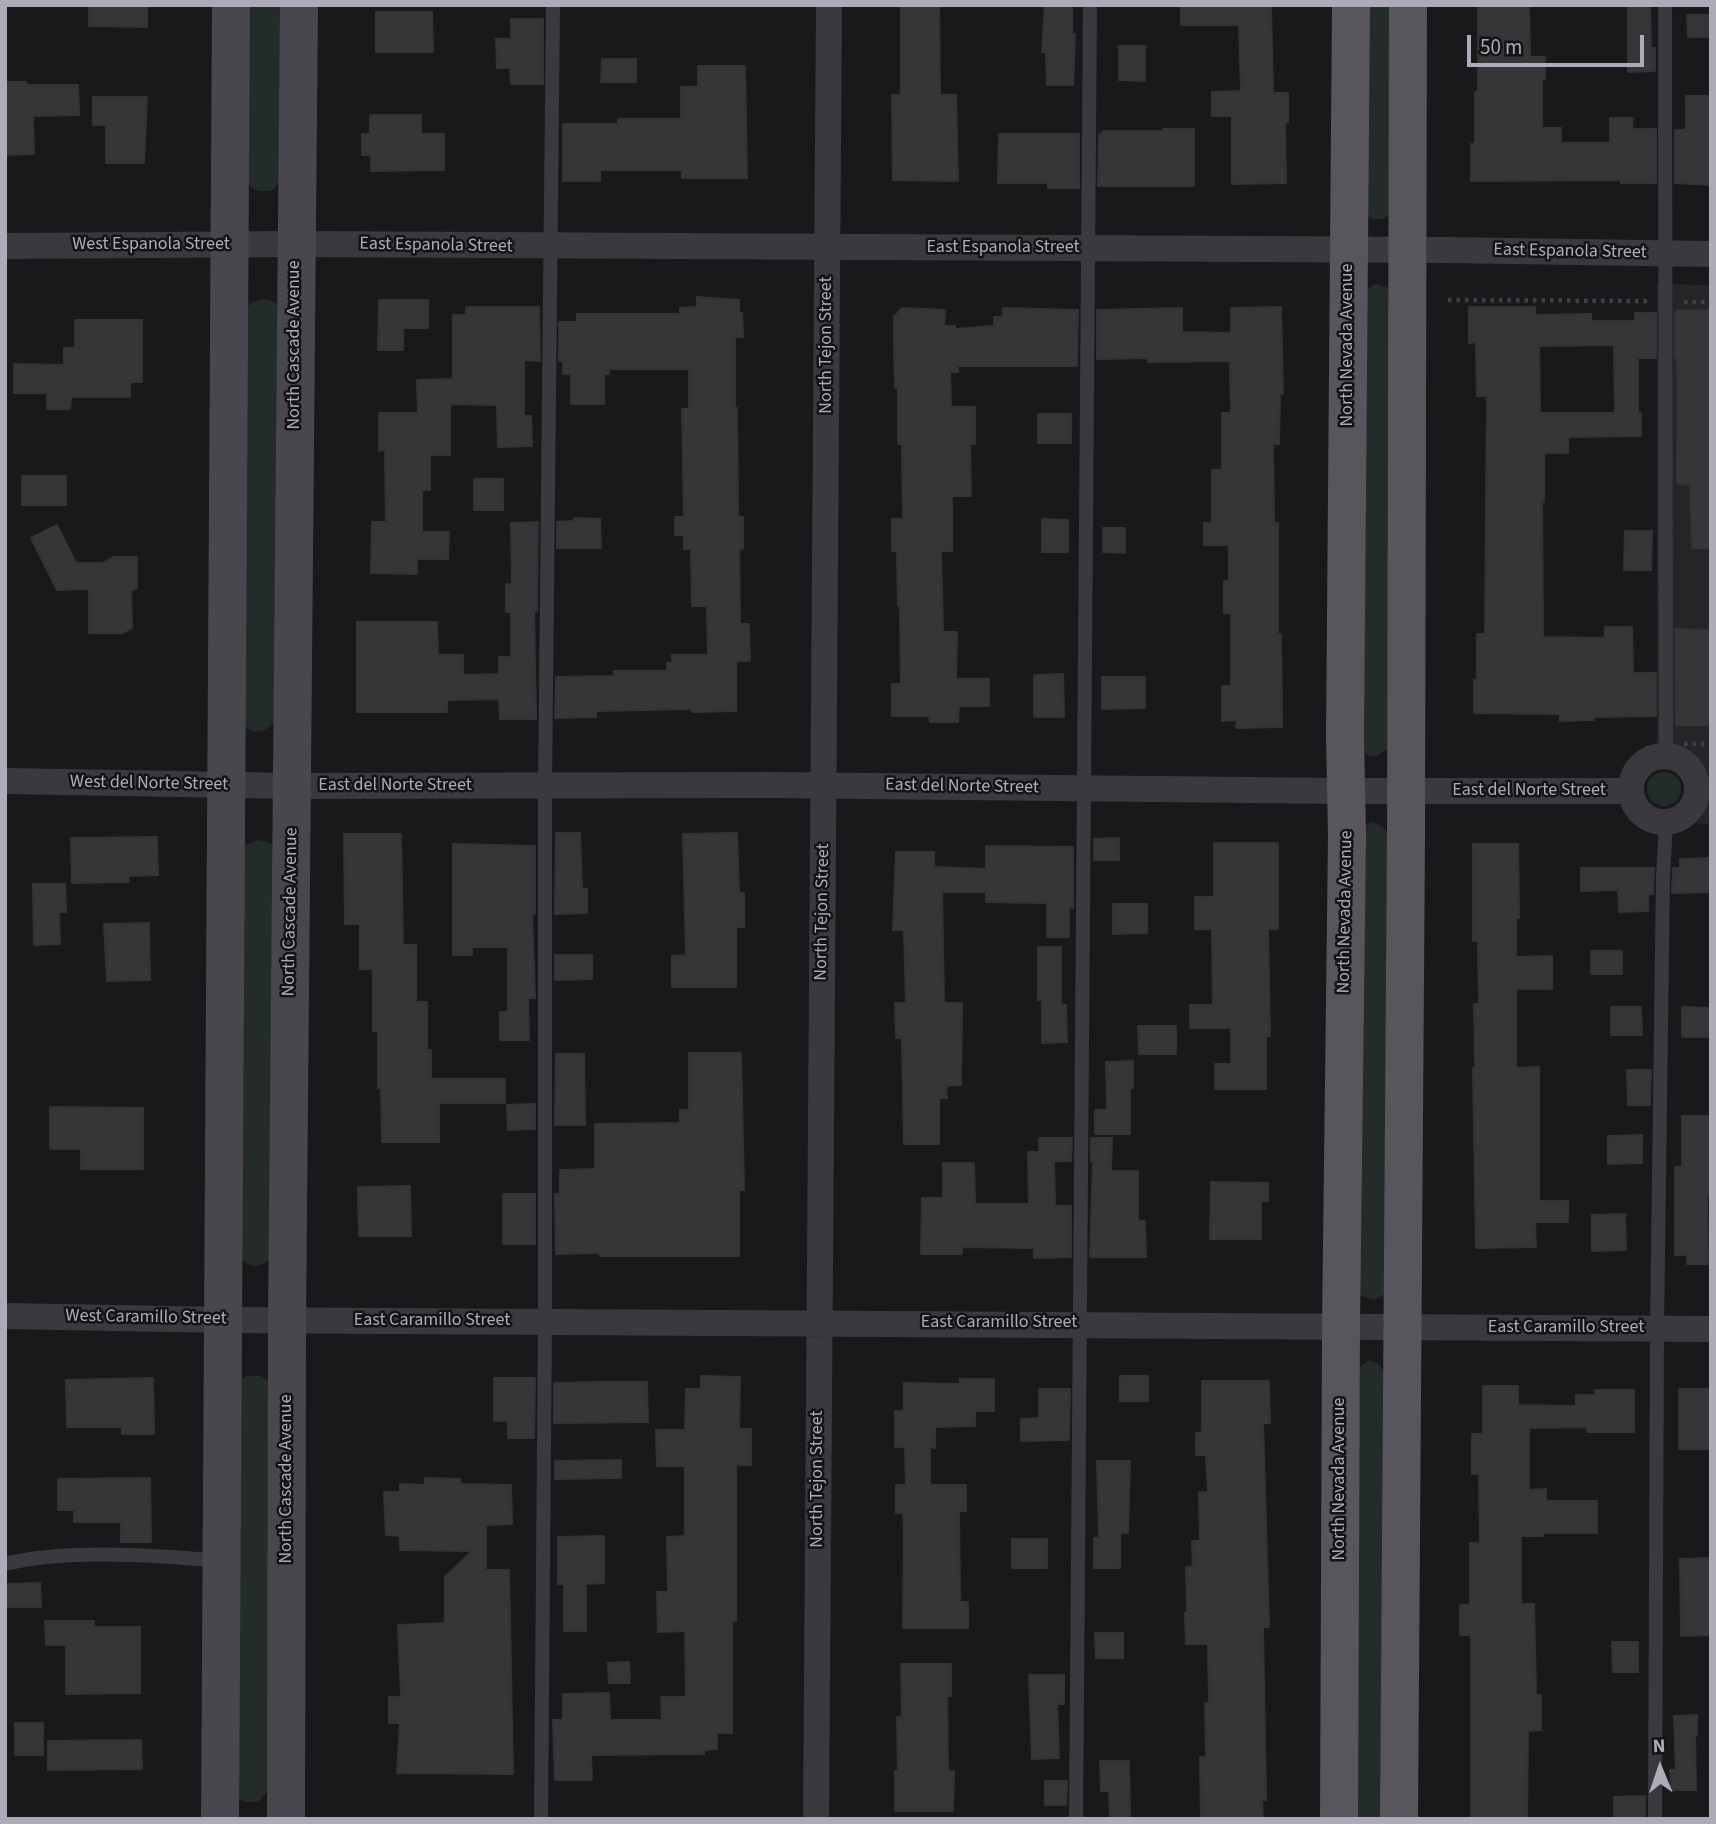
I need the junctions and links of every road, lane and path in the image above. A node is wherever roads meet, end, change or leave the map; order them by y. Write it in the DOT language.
graph roads {
  1 [pos="231,5"];
  2 [pos="299,5"];
  3 [pos="553,5"];
  4 [pos="829,5"];
  5 [pos="1090,5"];
  6 [pos="1351,5"];
  7 [pos="1408,5"];
  8 [pos="1665,5"];
  9 [pos="230,244"];
  10 [pos="296,244"];
  11 [pos="5,246"];
  12 [pos="551,247"];
  13 [pos="827,247"];
  14 [pos="1088,248"];
  15 [pos="1406,250"];
  16 [pos="1349,251"];
  17 [pos="1665,254"];
  18 [pos="1711,254"];
  19 [pos="1448,300"];
  20 [pos="1665,302"];
  21 [pos="1711,302"];
  22 [pos="1711,744"];
  23 [pos="1666,750"];
  24 [pos="1703,776"];
  25 [pos="5,781"];
  26 [pos="226,785"];
  27 [pos="293,786"];
  28 [pos="545,786"];
  29 [pos="825,786"];
  30 [pos="1083,788"];
  31 [pos="1406,790"];
  32 [pos="1345,791"];
  33 [pos="1631,791"];
  34 [pos="1666,822"];
  35 [pos="5,1316"];
  36 [pos="223,1320"];
  37 [pos="287,1320"];
  38 [pos="545,1321"];
  39 [pos="819,1322"];
  40 [pos="1079,1324"];
  41 [pos="1340,1326"];
  42 [pos="1402,1328"];
  43 [pos="1657,1328"];
  44 [pos="1711,1329"];
  45 [pos="222,1561"];
  46 [pos="5,1564"];
  47 [pos="220,1819"];
  48 [pos="286,1819"];
  49 [pos="541,1819"];
  50 [pos="816,1819"];
  51 [pos="1076,1819"];
  52 [pos="1339,1819"];
  53 [pos="1399,1819"];
  54 [pos="1655,1819"];
  1 -- 9 [label="main road"];
  2 -- 10 [label="main road, North Cascade Avenue"];
  3 -- 12 [label="lane"];
  4 -- 13 [label="street, North Tejon Street"];
  5 -- 14 [label="lane"];
  6 -- 16 [label="main road, North Nevada Avenue"];
  7 -- 15 [label="main road"];
  8 -- 17 [label="lane"];
  9 -- 10 [label="street, West Espanola Street"];
  9 -- 11 [label="street, West Espanola Street"];
  9 -- 26 [label="main road"];
  10 -- 12 [label="street, East Espanola Street"];
  10 -- 27 [label="main road, North Cascade Avenue"];
  12 -- 13 [label="street, East Espanola Street"];
  12 -- 28 [label="lane"];
  13 -- 14 [label="street, East Espanola Street"];
  13 -- 29 [label="street, North Tejon Street"];
  14 -- 16 [label="street, East Espanola Street"];
  14 -- 30 [label="lane"];
  15 -- 16 [label="street, East Espanola Street"];
  15 -- 17 [label="street, East Espanola Street"];
  15 -- 31 [label="main road"];
  16 -- 32 [label="main road, North Nevada Avenue"];
  17 -- 18 [label="street, East Espanola Street"];
  17 -- 20 [label="lane"];
  19 -- 20 [label="path"];
  20 -- 21 [label="path"];
  20 -- 23 [label="lane"];
  22 -- 23 [label="path"];
  23 -- 24 [label="street"];
  23 -- 33 [label="street, East del Norte Street"];
  24 -- 34 [label="street"];
  25 -- 26 [label="street, West del Norte Street"];
  26 -- 27 [label="street, West del Norte Street"];
  26 -- 36 [label="main road"];
  27 -- 28 [label="street, East del Norte Street"];
  27 -- 37 [label="main road, North Cascade Avenue"];
  28 -- 29 [label="street, East del Norte Street"];
  28 -- 38 [label="lane"];
  29 -- 30 [label="street, East del Norte Street"];
  29 -- 39 [label="street, North Tejon Street"];
  30 -- 32 [label="street, East del Norte Street"];
  30 -- 40 [label="lane"];
  31 -- 32 [label="street, East del Norte Street"];
  31 -- 33 [label="street, East del Norte Street"];
  31 -- 42 [label="main road"];
  32 -- 41 [label="main road, North Nevada Avenue"];
  33 -- 34 [label="street, East del Norte Street"];
  34 -- 43 [label="lane"];
  35 -- 36 [label="street, West Caramillo Street"];
  36 -- 37 [label="street, West Caramillo Street"];
  36 -- 45 [label="main road"];
  37 -- 38 [label="street, East Caramillo Street"];
  37 -- 48 [label="main road, North Cascade Avenue"];
  38 -- 39 [label="street, East Caramillo Street"];
  38 -- 49 [label="lane"];
  39 -- 40 [label="street, East Caramillo Street"];
  39 -- 50 [label="street, North Tejon Street"];
  40 -- 41 [label="street, East Caramillo Street"];
  40 -- 51 [label="lane"];
  41 -- 42 [label="street, East Caramillo Street"];
  41 -- 52 [label="main road, North Nevada Avenue"];
  42 -- 43 [label="street, East Caramillo Street"];
  42 -- 53 [label="main road"];
  43 -- 44 [label="street, East Caramillo Street"];
  43 -- 54 [label="lane"];
  45 -- 46 [label="lane"];
  45 -- 47 [label="main road"];
}
